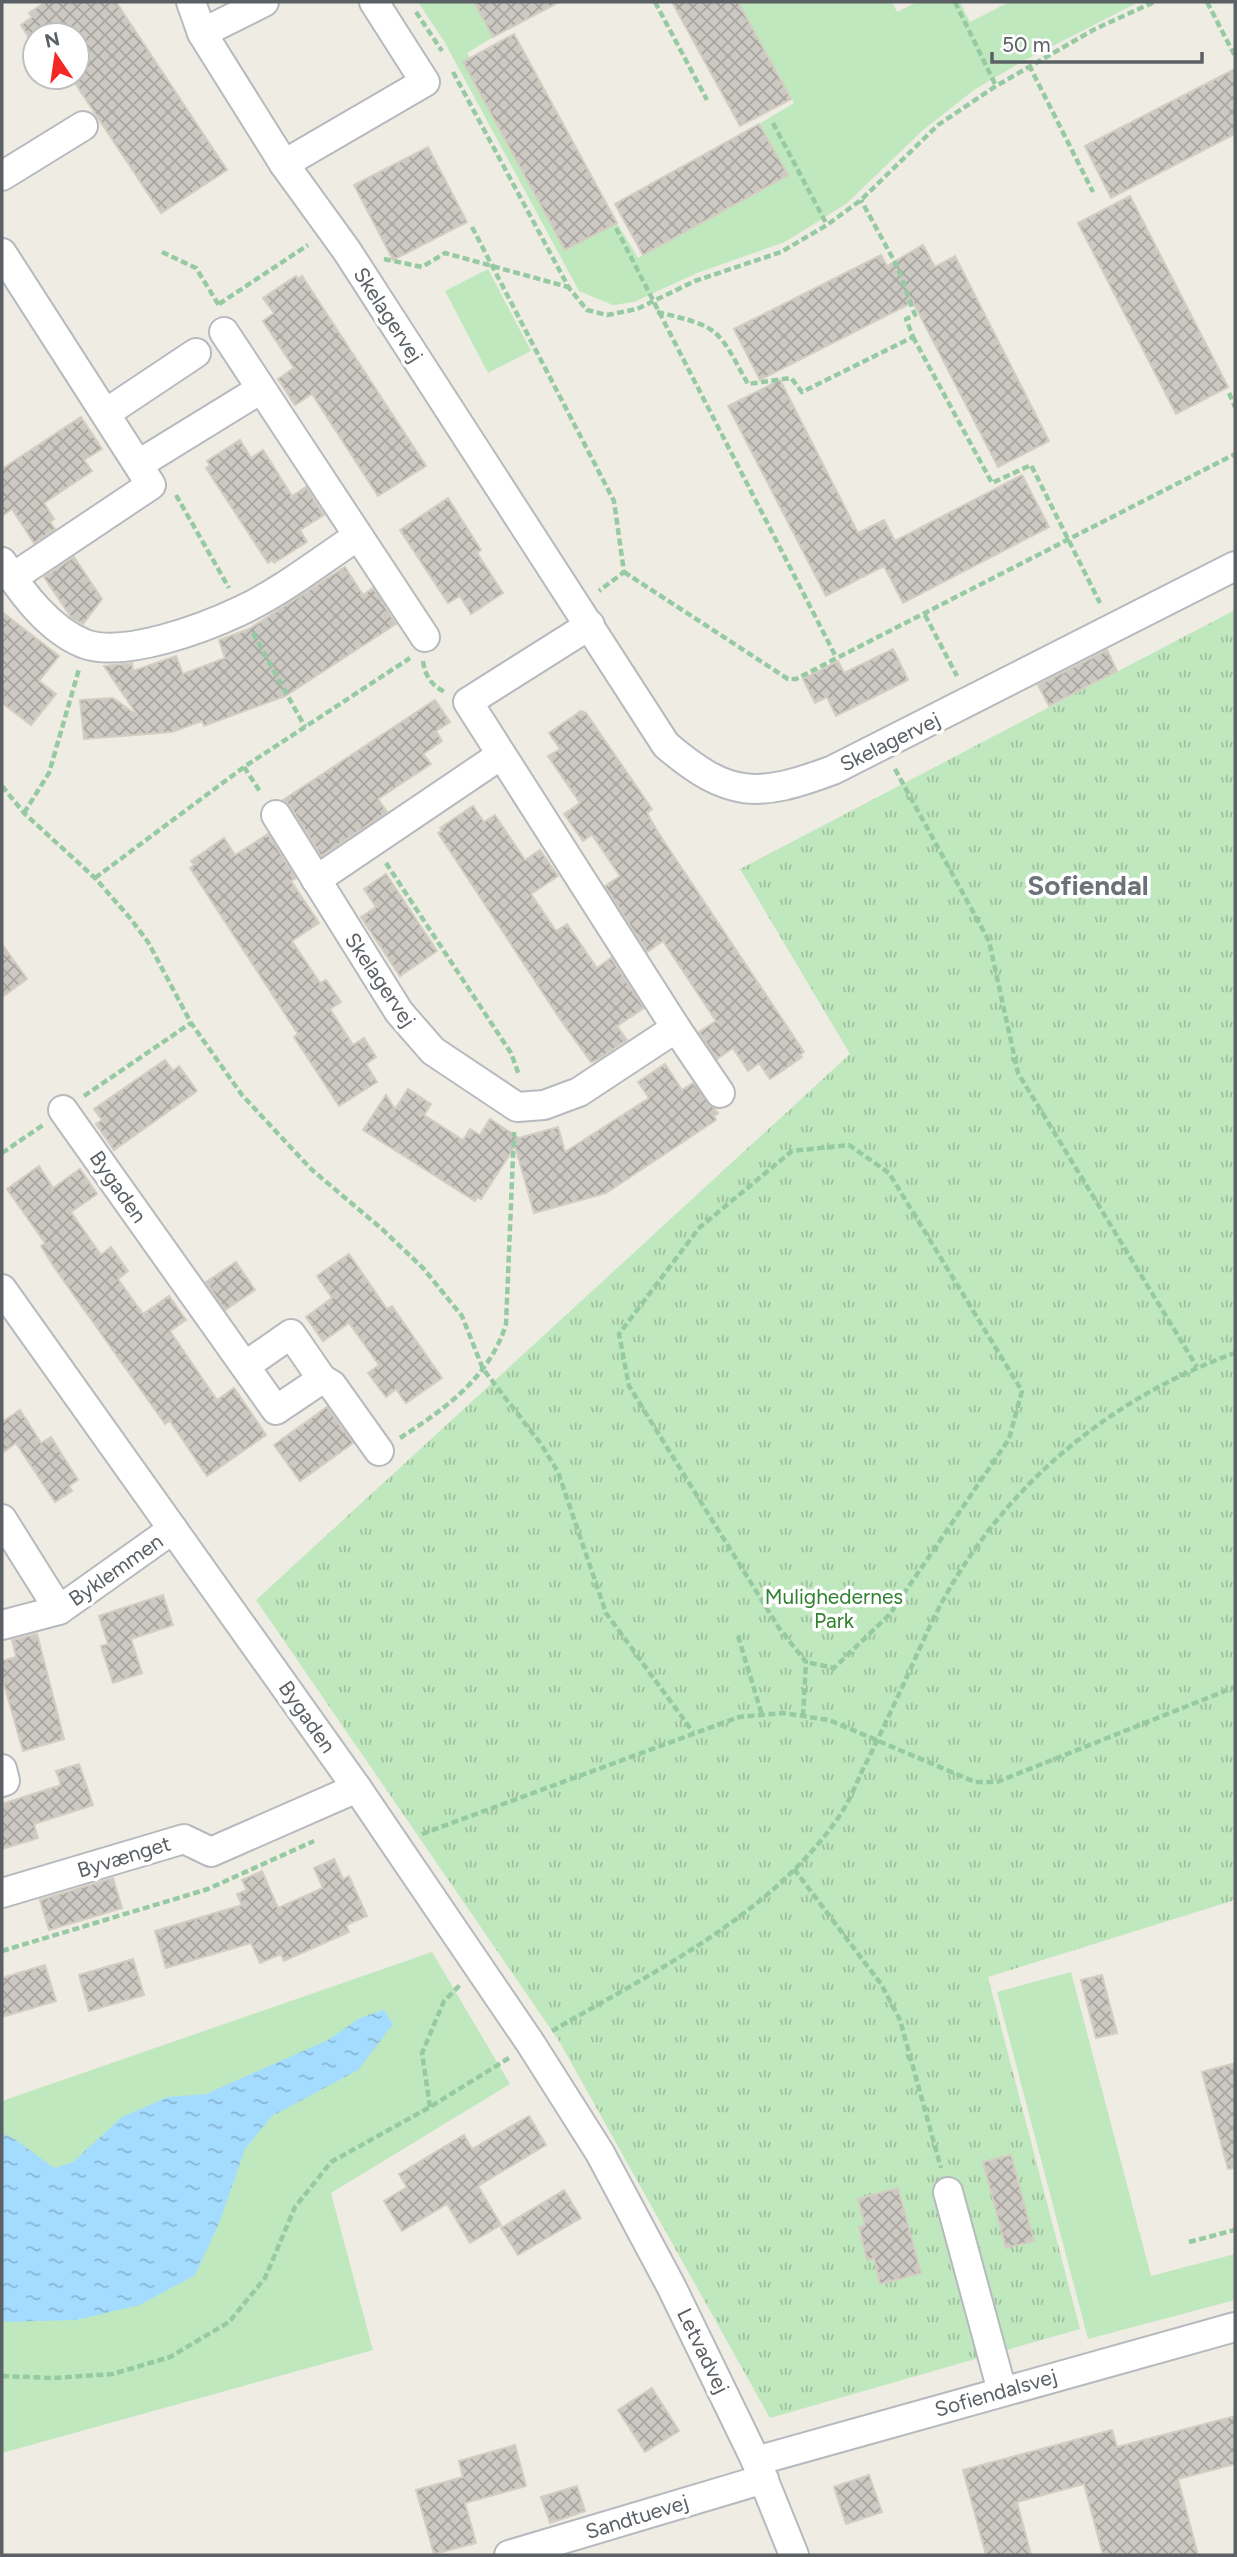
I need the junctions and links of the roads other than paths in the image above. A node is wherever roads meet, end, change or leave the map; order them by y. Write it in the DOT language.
graph roads {
  1 [pos="191,2"];
  2 [pos="264,2"];
  3 [pos="374,2"];
  4 [pos="202,33"];
  5 [pos="83,126"];
  6 [pos="284,164"];
  7 [pos="2,176"];
  8 [pos="2,253"];
  9 [pos="223,332"];
  10 [pos="196,353"];
  11 [pos="261,389"];
  12 [pos="106,413"];
  13 [pos="139,464"];
  14 [pos="358,536"];
  15 [pos="1235,566"];
  16 [pos="7,570"];
  17 [pos="584,616"];
  18 [pos="425,637"];
  19 [pos="501,755"];
  20 [pos="276,816"];
  21 [pos="316,880"];
  22 [pos="676,1028"];
  23 [pos="720,1093"];
  24 [pos="63,1110"];
  25 [pos="2,1289"];
  26 [pos="245,1366"];
  27 [pos="321,1379"];
  28 [pos="379,1451"];
  29 [pos="2,1519"];
  30 [pos="173,1530"];
  31 [pos="58,1610"];
  32 [pos="2,1625"];
  33 [pos="2,1769"];
  34 [pos="2,1782"];
  35 [pos="357,1788"];
  36 [pos="2,1893"];
  37 [pos="600,2153"];
  38 [pos="948,2192"];
  39 [pos="1235,2327"];
  40 [pos="1002,2391"];
  41 [pos="760,2470"];
  42 [pos="509,2555"];
  43 [pos="794,2555"];
  1 -- 4 [label="street, Skelagervej"];
  2 -- 4 [label="street"];
  3 -- 6 [label="street"];
  4 -- 6 [label="street, Skelagervej"];
  5 -- 7 [label="street"];
  6 -- 17 [label="street, Skelagervej"];
  8 -- 12 [label="street"];
  9 -- 11 [label="street"];
  10 -- 12 [label="street"];
  11 -- 13 [label="street"];
  11 -- 14 [label="street"];
  12 -- 13 [label="street"];
  13 -- 16 [label="street"];
  14 -- 16 [label="street"];
  14 -- 18 [label="street"];
  15 -- 17 [label="street, Skelagervej"];
  17 -- 19 [label="street"];
  19 -- 21 [label="street"];
  19 -- 22 [label="street"];
  20 -- 21 [label="street, Skelagervej"];
  21 -- 22 [label="street, Skelagervej"];
  22 -- 23 [label="street"];
  24 -- 26 [label="street, Bygaden"];
  25 -- 30 [label="street, Bygaden"];
  26 -- 27 [label="street, Bygaden"];
  26 -- 27 [label="street"];
  27 -- 28 [label="street"];
  29 -- 31 [label="street, Byklemmen"];
  30 -- 31 [label="street, Byklemmen"];
  30 -- 35 [label="street, Bygaden"];
  31 -- 32 [label="street, Byklemmen"];
  33 -- 34 [label="street"];
  35 -- 36 [label="street, Byvænget"];
  35 -- 37 [label="street, Bygaden"];
  37 -- 41 [label="street, Letvadvej"];
  38 -- 40 [label="street"];
  39 -- 40 [label="street, Sofiendalsvej"];
  40 -- 41 [label="street, Sofiendalsvej"];
  41 -- 42 [label="street, Sandtuevej"];
  41 -- 43 [label="street, Letvadvej"];
}
